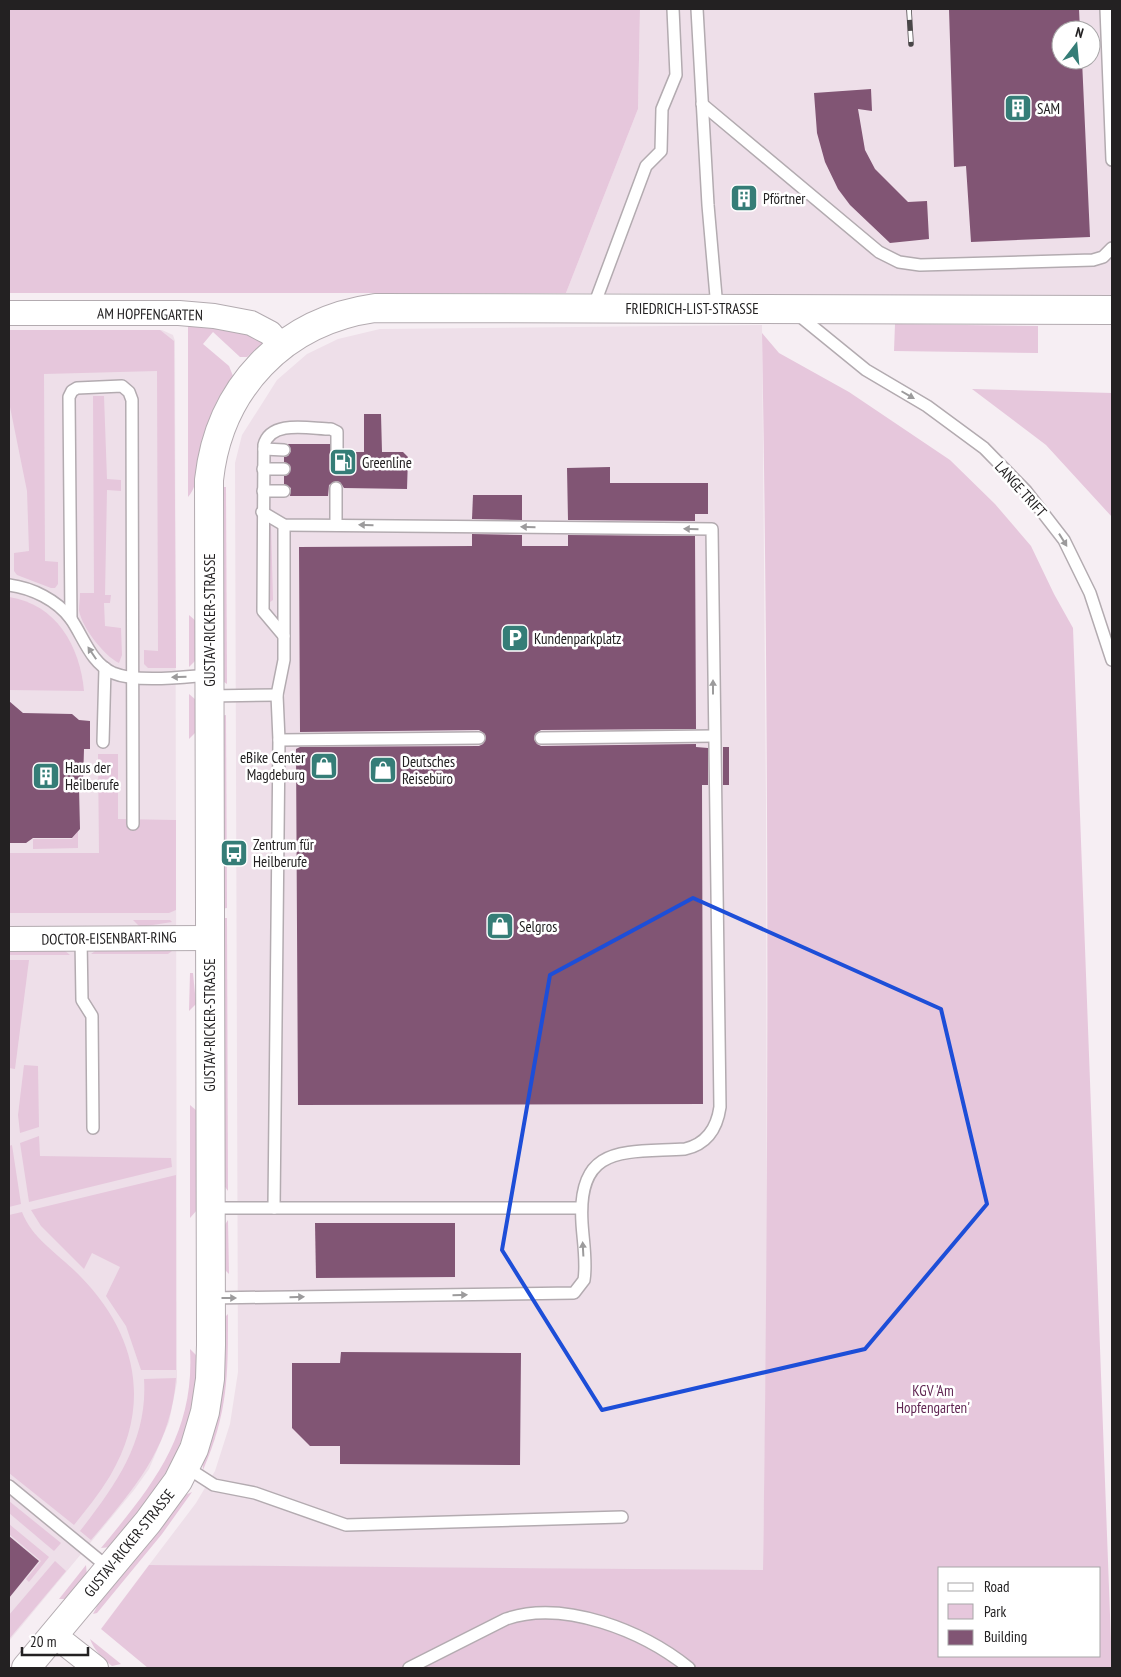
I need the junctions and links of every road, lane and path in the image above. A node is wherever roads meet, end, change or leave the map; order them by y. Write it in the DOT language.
graph roads {
  1 [pos="674,9"];
  2 [pos="697,9"];
  3 [pos="1106,9"];
  4 [pos="702,104"];
  5 [pos="1112,160"];
  6 [pos="1112,248"];
  7 [pos="593,308"];
  8 [pos="717,308"];
  9 [pos="790,309"];
  10 [pos="1112,310"];
  11 [pos="9,313"];
  12 [pos="282,346"];
  13 [pos="264,449"];
  14 [pos="284,450"];
  15 [pos="334,450"];
  16 [pos="263,469"];
  17 [pos="284,469"];
  18 [pos="263,491"];
  19 [pos="284,491"];
  20 [pos="334,491"];
  21 [pos="262,512"];
  22 [pos="284,525"];
  23 [pos="336,525"];
  24 [pos="9,585"];
  25 [pos="71,619"];
  26 [pos="284,636"];
  27 [pos="1112,660"];
  28 [pos="105,668"];
  29 [pos="134,677"];
  30 [pos="209,685"];
  31 [pos="278,695"];
  32 [pos="714,736"];
  33 [pos="479,738"];
  34 [pos="541,738"];
  35 [pos="279,740"];
  36 [pos="103,742"];
  37 [pos="134,824"];
  38 [pos="209,938"];
  39 [pos="9,939"];
  40 [pos="81,939"];
  41 [pos="93,1128"];
  42 [pos="210,1208"];
  43 [pos="274,1208"];
  44 [pos="581,1208"];
  45 [pos="210,1298"];
  46 [pos="186,1467"];
  47 [pos="9,1486"];
  48 [pos="622,1518"];
  49 [pos="110,1569"];
  50 [pos="54,1635"];
  51 [pos="26,1668"];
  52 [pos="96,1668"];
  53 [pos="409,1668"];
  54 [pos="689,1668"];
  1 -- 7 [label="lane"];
  2 -- 4 [label="lane"];
  3 -- 5 [label="lane"];
  4 -- 6 [label="lane"];
  4 -- 8 [label="lane"];
  7 -- 8 [label="street, FRIEDRICH-LIST-STRASSE"];
  7 -- 12 [label="street, FRIEDRICH-LIST-STRASSE"];
  8 -- 9 [label="street, FRIEDRICH-LIST-STRASSE"];
  9 -- 10 [label="street, FRIEDRICH-LIST-STRASSE"];
  9 -- 27 [label="lane, LANGE TRIFT, one-way"];
  11 -- 12 [label="street, AM HOPFENGARTEN"];
  12 -- 30 [label="street, GUSTAV-RICKER-STRASSE"];
  13 -- 14 [label="lane"];
  13 -- 15 [label="lane"];
  13 -- 16 [label="lane"];
  16 -- 17 [label="lane"];
  16 -- 18 [label="lane"];
  18 -- 19 [label="lane"];
  18 -- 21 [label="lane"];
  20 -- 23 [label="lane"];
  21 -- 22 [label="lane"];
  21 -- 26 [label="lane"];
  22 -- 23 [label="lane"];
  22 -- 26 [label="lane"];
  32 -- 23 [label="lane, one-way"];
  24 -- 25 [label="lane"];
  28 -- 25 [label="lane, one-way"];
  25 -- 29 [label="lane"];
  26 -- 31 [label="lane"];
  28 -- 29 [label="lane"];
  28 -- 36 [label="lane"];
  30 -- 29 [label="lane, one-way"];
  29 -- 37 [label="lane"];
  30 -- 31 [label="lane"];
  30 -- 38 [label="street, GUSTAV-RICKER-STRASSE"];
  31 -- 35 [label="lane"];
  32 -- 34 [label="lane"];
  32 -- 44 [label="lane"];
  33 -- 35 [label="lane"];
  35 -- 43 [label="lane"];
  38 -- 40 [label="street, DOCTOR-EISENBART-RING"];
  38 -- 42 [label="street, GUSTAV-RICKER-STRASSE"];
  39 -- 40 [label="street, DOCTOR-EISENBART-RING"];
  40 -- 41 [label="lane"];
  42 -- 43 [label="lane"];
  42 -- 45 [label="street, GUSTAV-RICKER-STRASSE"];
  43 -- 44 [label="lane"];
  45 -- 44 [label="lane, one-way"];
  45 -- 46 [label="street, GUSTAV-RICKER-STRASSE"];
  46 -- 48 [label="lane"];
  46 -- 49 [label="street, GUSTAV-RICKER-STRASSE"];
  47 -- 49 [label="lane"];
  49 -- 50 [label="street, GUSTAV-RICKER-STRASSE"];
  50 -- 51 [label="street, GUSTAV-RICKER-STRASSE"];
  50 -- 52 [label="street"];
  53 -- 54 [label="lane"];
}
